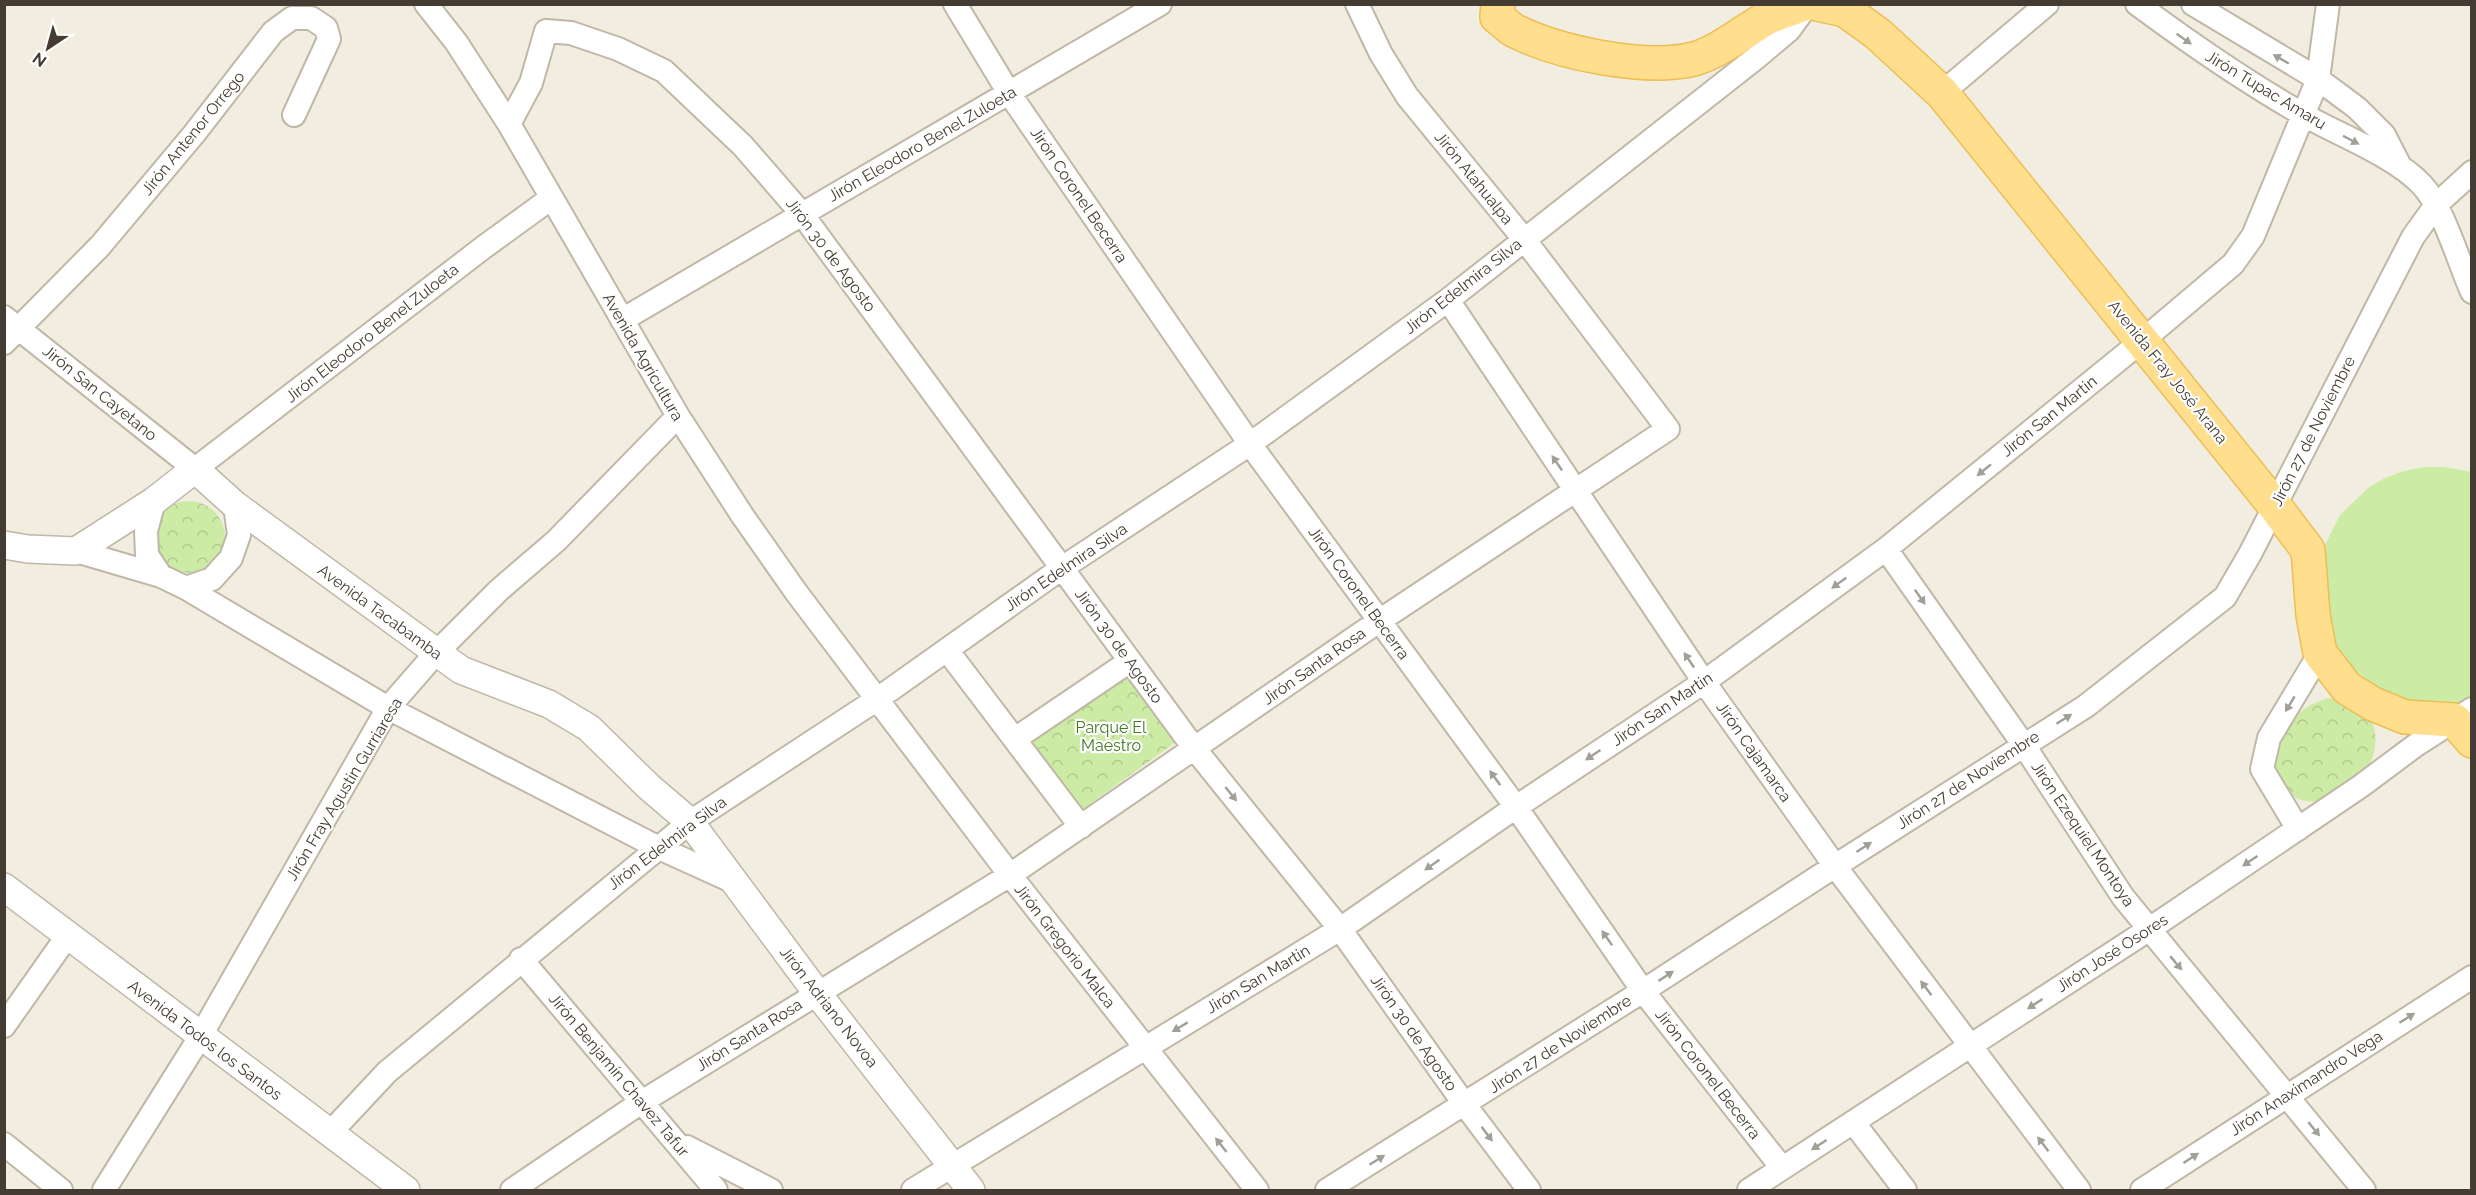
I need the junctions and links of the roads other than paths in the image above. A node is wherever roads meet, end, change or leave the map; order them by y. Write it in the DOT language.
graph roads {
  1 [pos="426,4"];
  2 [pos="955,4"];
  3 [pos="1160,4"];
  4 [pos="1357,4"];
  5 [pos="1498,4"];
  6 [pos="1806,4"];
  7 [pos="1817,4"];
  8 [pos="2047,4"];
  9 [pos="2137,4"];
  10 [pos="2193,4"];
  11 [pos="2328,4"];
  12 [pos="2318,79"];
  13 [pos="1009,93"];
  14 [pos="1942,93"];
  15 [pos="294,115"];
  16 [pos="2304,115"];
  17 [pos="509,124"];
  18 [pos="2400,166"];
  19 [pos="2472,172"];
  20 [pos="550,199"];
  21 [pos="2436,205"];
  22 [pos="802,214"];
  23 [pos="1524,239"];
  24 [pos="2470,285"];
  25 [pos="1448,300"];
  26 [pos="622,320"];
  27 [pos="9,330"];
  28 [pos="2143,340"];
  29 [pos="678,416"];
  30 [pos="1668,429"];
  31 [pos="1250,444"];
  32 [pos="195,469"];
  33 [pos="1575,489"];
  34 [pos="154,501"];
  35 [pos="235,505"];
  36 [pos="2274,505"];
  37 [pos="4,545"];
  38 [pos="1886,549"];
  39 [pos="76,551"];
  40 [pos="1062,568"];
  41 [pos="161,576"];
  42 [pos="186,588"];
  43 [pos="1379,621"];
  44 [pos="947,650"];
  45 [pos="436,653"];
  46 [pos="2320,653"];
  47 [pos="1130,661"];
  48 [pos="1704,682"];
  49 [pos="876,700"];
  50 [pos="388,708"];
  51 [pos="2466,724"];
  52 [pos="1015,739"];
  53 [pos="2023,744"];
  54 [pos="1194,748"];
  55 [pos="1516,807"];
  56 [pos="690,822"];
  57 [pos="1081,826"];
  58 [pos="2298,829"];
  59 [pos="659,848"];
  60 [pos="1834,866"];
  61 [pos="1010,875"];
  62 [pos="734,882"];
  63 [pos="4,887"];
  64 [pos="1340,929"];
  65 [pos="2148,930"];
  66 [pos="68,935"];
  67 [pos="521,959"];
  68 [pos="2472,977"];
  69 [pos="1643,991"];
  70 [pos="817,993"];
  71 [pos="4,1026"];
  72 [pos="200,1037"];
  73 [pos="1970,1047"];
  74 [pos="1145,1048"];
  75 [pos="2286,1095"];
  76 [pos="640,1103"];
  77 [pos="1465,1105"];
  78 [pos="1853,1122"];
  79 [pos="329,1134"];
  80 [pos="674,1141"];
  81 [pos="4,1143"];
  82 [pos="952,1166"];
  83 [pos="1782,1168"];
  84 [pos="61,1191"];
  85 [pos="104,1191"];
  86 [pos="406,1191"];
  87 [pos="512,1191"];
  88 [pos="716,1191"];
  89 [pos="771,1191"];
  90 [pos="913,1191"];
  91 [pos="971,1191"];
  92 [pos="1257,1191"];
  93 [pos="1327,1191"];
  94 [pos="1529,1191"];
  95 [pos="1749,1191"];
  96 [pos="1905,1191"];
  97 [pos="2079,1191"];
  98 [pos="2142,1191"];
  99 [pos="2364,1191"];
  1 -- 17 [label="street, Avenida Agricultura"];
  2 -- 13 [label="street, Jirón Coronel Becerra"];
  3 -- 13 [label="street, Jirón Eleodoro Benel Zuloeta"];
  4 -- 23 [label="street, Jirón Atahualpa"];
  5 -- 6 [label="main road"];
  6 -- 23 [label="street, Jirón Edelmira Silva"];
  7 -- 14 [label="main road, Avenida Fray José Arana"];
  8 -- 14 [label="street"];
  9 -- 16 [label="street, Jirón Tupac Amaru, one-way"];
  12 -- 10 [label="street, Jirón Tupac Amaru, one-way"];
  11 -- 12 [label="street, Jirón San Martin"];
  12 -- 16 [label="street, Jirón San Martin"];
  12 -- 18 [label="street, Jirón Tupac Amaru"];
  13 -- 22 [label="street, Jirón Eleodoro Benel Zuloeta"];
  13 -- 31 [label="street, Jirón Coronel Becerra"];
  14 -- 28 [label="main road, Avenida Fray José Arana"];
  15 -- 27 [label="street, Jirón Antenor Orrego"];
  16 -- 18 [label="street, Jirón Tupac Amaru, one-way"];
  16 -- 28 [label="street, Jirón San Martin"];
  17 -- 20 [label="street, Avenida Agricultura"];
  17 -- 22 [label="street, Jirón 30 de Agosto"];
  18 -- 21 [label="street, Jirón Tupac Amaru"];
  19 -- 21 [label="street, Jirón 27 de Noviembre"];
  20 -- 26 [label="street, Avenida Agricultura"];
  20 -- 32 [label="street, Jirón Eleodoro Benel Zuloeta"];
  21 -- 24 [label="street, Jirón Tupac Amaru"];
  21 -- 36 [label="street, Jirón 27 de Noviembre"];
  22 -- 26 [label="street, Jirón Eleodoro Benel Zuloeta"];
  22 -- 40 [label="street, Jirón 30 de Agosto"];
  23 -- 25 [label="street, Jirón Edelmira Silva"];
  23 -- 30 [label="street, Jirón Atahualpa"];
  25 -- 31 [label="street, Jirón Edelmira Silva"];
  33 -- 25 [label="street, Jirón Cajamarca, one-way"];
  26 -- 29 [label="street, Avenida Agricultura"];
  27 -- 32 [label="street, Jirón San Cayetano"];
  28 -- 36 [label="main road, Avenida Fray José Arana"];
  28 -- 38 [label="street, Jirón San Martin, one-way"];
  29 -- 45 [label="street, Jirón Fray Agustin Gurriaresa"];
  29 -- 49 [label="street, Avenida Agricultura"];
  30 -- 33 [label="street, Jirón Santa Rosa"];
  31 -- 40 [label="street, Jirón Edelmira Silva"];
  31 -- 43 [label="street, Jirón Coronel Becerra"];
  32 -- 34 [label="street"];
  32 -- 35 [label="street, Avenida Tacabamba"];
  33 -- 43 [label="street, Jirón Santa Rosa"];
  48 -- 33 [label="street, Jirón Cajamarca, one-way"];
  34 -- 39 [label="street"];
  34 -- 41 [label="street"];
  35 -- 42 [label="street"];
  35 -- 45 [label="street, Avenida Tacabamba"];
  36 -- 46 [label="main road, Avenida Fray José Arana"];
  53 -- 36 [label="street, Jirón 27 de Noviembre, one-way"];
  37 -- 39 [label="street"];
  38 -- 48 [label="street, Jirón San Martin, one-way"];
  38 -- 53 [label="street, Jirón Ezequiel Montoya, one-way"];
  39 -- 41 [label="street"];
  40 -- 44 [label="street, Jirón Edelmira Silva"];
  40 -- 47 [label="street, Jirón 30 de Agosto"];
  41 -- 42 [label="street"];
  42 -- 50 [label="street"];
  43 -- 54 [label="street, Jirón Santa Rosa"];
  55 -- 43 [label="street, Jirón Coronel Becerra, one-way"];
  44 -- 49 [label="street, Jirón Edelmira Silva"];
  44 -- 52 [label="street"];
  45 -- 50 [label="street, Jirón Fray Agustin Gurriaresa"];
  45 -- 56 [label="street, Avenida Tacabamba"];
  46 -- 51 [label="main road, Avenida Fray José Arana"];
  46 -- 58 [label="street, one-way"];
  47 -- 52 [label="street"];
  47 -- 54 [label="street, Jirón 30 de Agosto"];
  48 -- 55 [label="street, Jirón San Martin, one-way"];
  48 -- 60 [label="street, Jirón Cajamarca"];
  49 -- 56 [label="street, Jirón Edelmira Silva"];
  49 -- 61 [label="street, Jirón Gregorio Malca"];
  50 -- 59 [label="street"];
  50 -- 72 [label="street, Jirón Fray Agustin Gurriaresa"];
  51 -- 58 [label="street, Jirón José Osores"];
  52 -- 57 [label="street"];
  60 -- 53 [label="street, Jirón 27 de Noviembre, one-way"];
  53 -- 65 [label="street, Jirón Ezequiel Montoya"];
  54 -- 57 [label="street, Jirón Santa Rosa"];
  54 -- 64 [label="street, Jirón 30 de Agosto, one-way"];
  55 -- 64 [label="street, Jirón San Martin, one-way"];
  69 -- 55 [label="street, Jirón Coronel Becerra, one-way"];
  56 -- 59 [label="street, Jirón Edelmira Silva"];
  56 -- 62 [label="street, Jirón Adriano Novoa"];
  57 -- 61 [label="street, Jirón Santa Rosa"];
  58 -- 65 [label="street, Jirón José Osores, one-way"];
  59 -- 62 [label="street"];
  59 -- 67 [label="street, Jirón Edelmira Silva"];
  69 -- 60 [label="street, Jirón 27 de Noviembre, one-way"];
  73 -- 60 [label="street, Jirón Cajamarca, one-way"];
  61 -- 70 [label="street, Jirón Santa Rosa"];
  61 -- 74 [label="street, Jirón Gregorio Malca"];
  62 -- 70 [label="street, Jirón Adriano Novoa"];
  63 -- 66 [label="street, Avenida Todos los Santos"];
  64 -- 74 [label="street, Jirón San Martin, one-way"];
  64 -- 77 [label="street, Jirón 30 de Agosto"];
  65 -- 73 [label="street, Jirón José Osores, one-way"];
  65 -- 75 [label="street, Jirón Ezequiel Montoya, one-way"];
  66 -- 71 [label="street"];
  66 -- 72 [label="street, Avenida Todos los Santos"];
  67 -- 76 [label="street, Jirón Benjamín Chavez Tafur"];
  67 -- 79 [label="street, Jirón Edelmira Silva"];
  75 -- 68 [label="street, Jirón Anaximandro Vega, one-way"];
  69 -- 77 [label="street, Jirón 27 de Noviembre"];
  69 -- 83 [label="street, Jirón Coronel Becerra"];
  70 -- 76 [label="street, Jirón Santa Rosa"];
  70 -- 82 [label="street, Jirón Adriano Novoa"];
  72 -- 79 [label="street, Avenida Todos los Santos"];
  72 -- 85 [label="street, Jirón Fray Agustin Gurriaresa"];
  73 -- 78 [label="street, Jirón José Osores"];
  97 -- 73 [label="street, Jirón Cajamarca, one-way"];
  74 -- 82 [label="street, Jirón San Martin"];
  92 -- 74 [label="street, Jirón Gregorio Malca, one-way"];
  98 -- 75 [label="street, Jirón Anaximandro Vega, one-way"];
  75 -- 99 [label="street, Jirón Ezequiel Montoya, one-way"];
  76 -- 80 [label="street, Jirón Benjamín Chavez Tafur"];
  76 -- 87 [label="street, Jirón Santa Rosa"];
  93 -- 77 [label="street, Jirón 27 de Noviembre, one-way"];
  77 -- 94 [label="street, Jirón 30 de Agosto, one-way"];
  78 -- 83 [label="street, Jirón José Osores, one-way"];
  78 -- 96 [label="street"];
  79 -- 86 [label="street, Avenida Todos los Santos"];
  80 -- 88 [label="street, Jirón Benjamín Chavez Tafur"];
  80 -- 89 [label="street"];
  81 -- 84 [label="street"];
  82 -- 90 [label="street, Jirón San Martin"];
  82 -- 91 [label="street, Jirón Adriano Novoa"];
  83 -- 95 [label="street, Jirón José Osores"];
}
